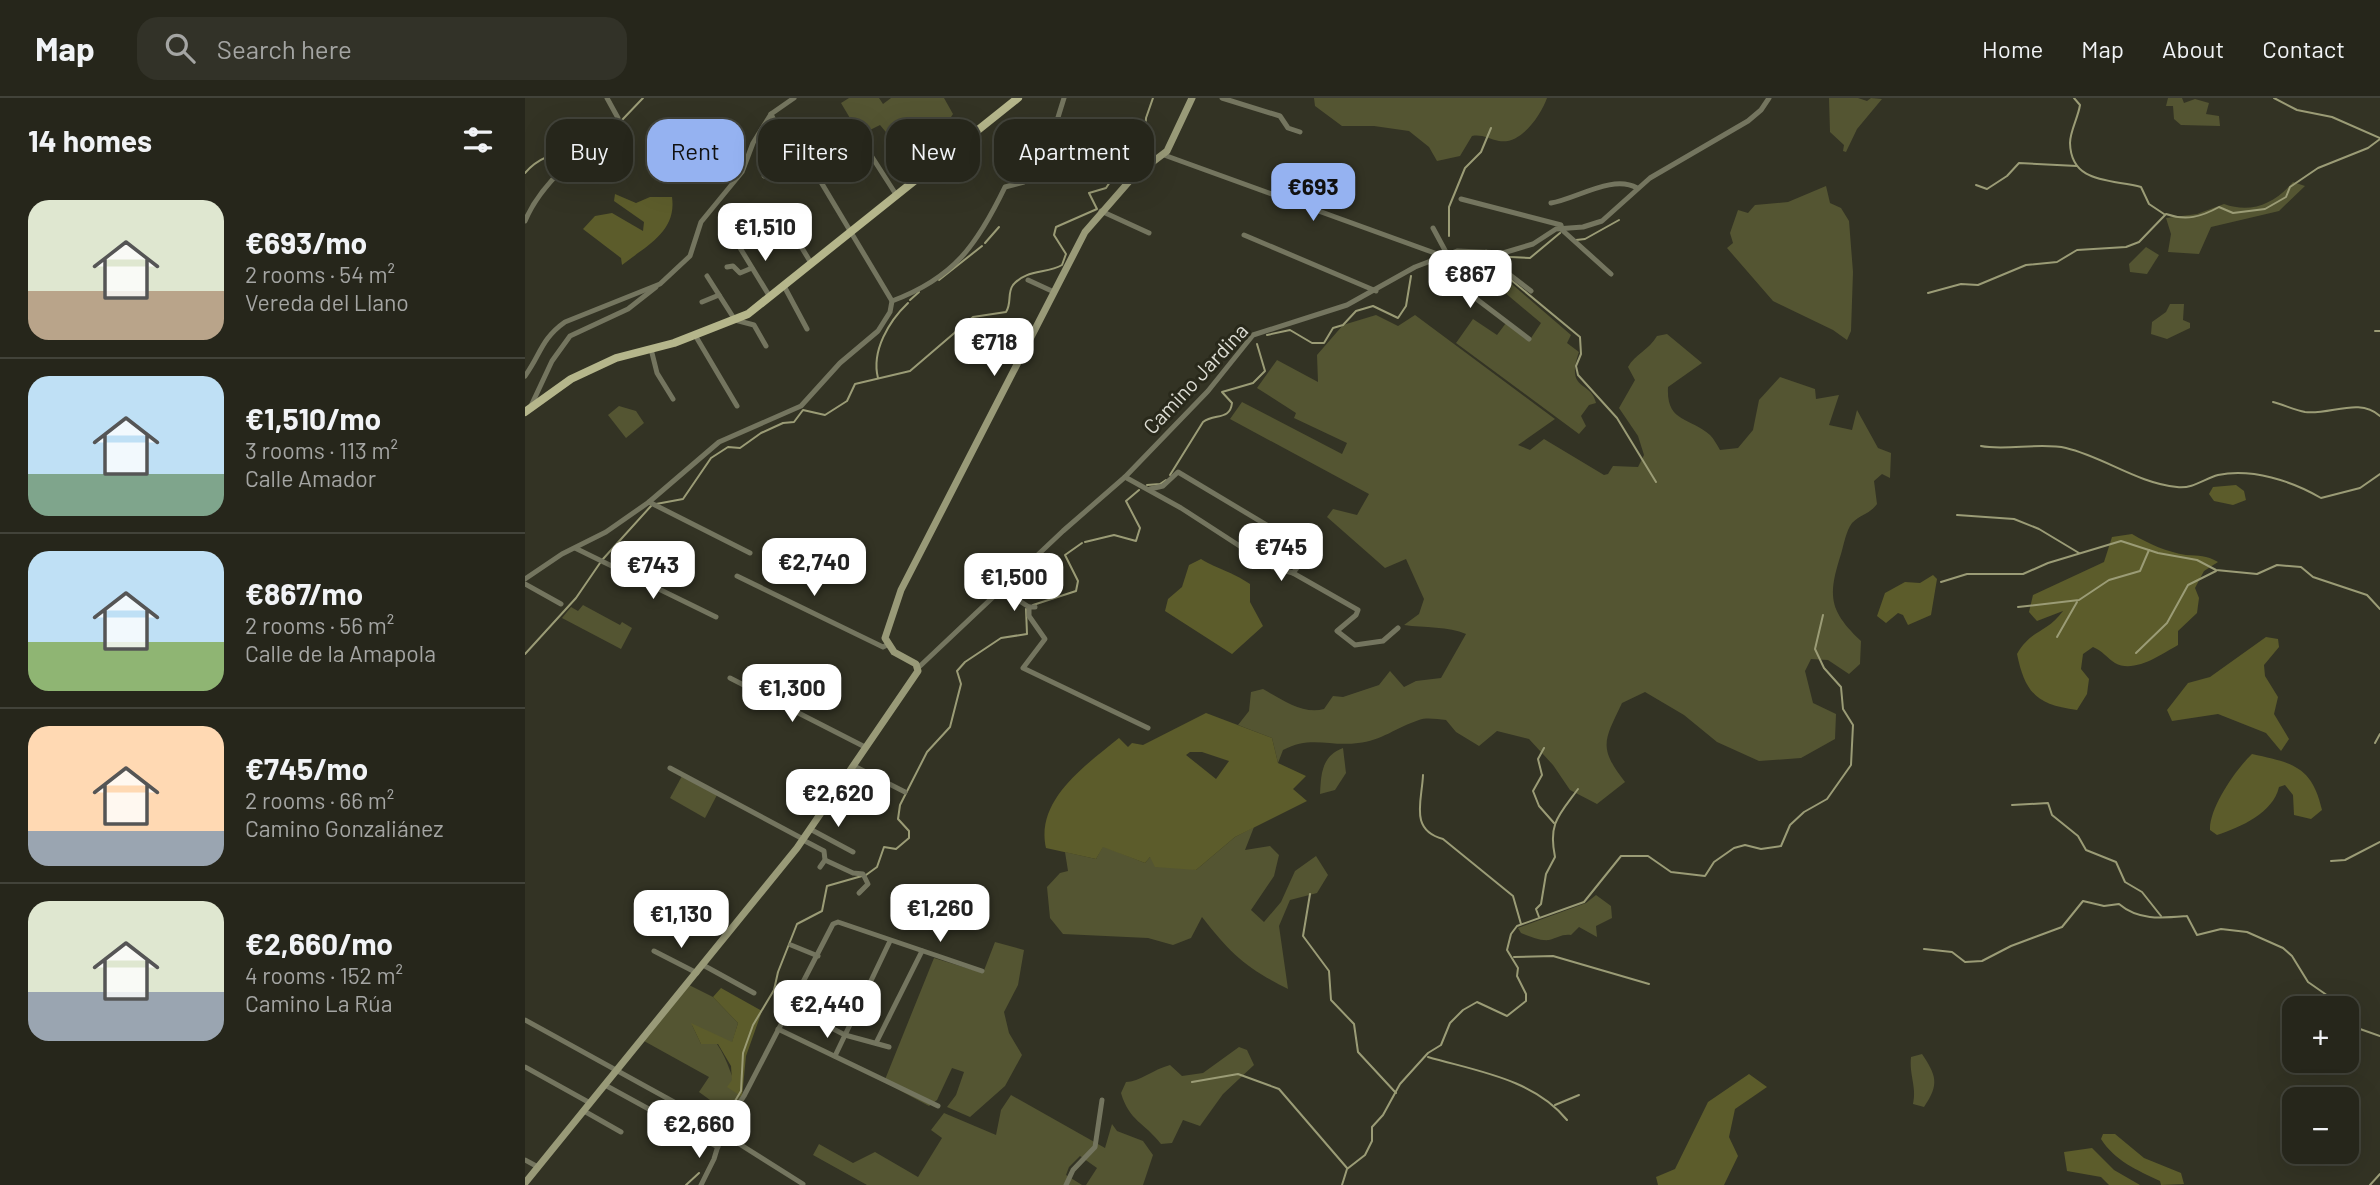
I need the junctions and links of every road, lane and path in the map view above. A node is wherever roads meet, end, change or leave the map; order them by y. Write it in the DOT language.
graph roads {
  1 [pos="607,98"];
  2 [pos="794,98"];
  3 [pos="1019,98"];
  4 [pos="1064,98"];
  5 [pos="1192,98"];
  6 [pos="1222,98"];
  7 [pos="1769,98"];
  8 [pos="771,114"];
  9 [pos="1300,132"];
  10 [pos="1164,155"];
  11 [pos="872,156"];
  12 [pos="1637,188"];
  13 [pos="897,196"];
  14 [pos="1461,199"];
  15 [pos="1551,203"];
  16 [pos="1101,211"];
  17 [pos="782,215"];
  18 [pos="525,221"];
  19 [pos="1433,228"];
  20 [pos="1562,229"];
  21 [pos="851,233"];
  22 [pos="1149,233"];
  23 [pos="1244,235"];
  24 [pos="737,243"];
  25 [pos="1486,252"];
  26 [pos="1445,255"];
  27 [pos="1432,260"];
  28 [pos="812,264"];
  29 [pos="727,267"];
  30 [pos="752,268"];
  31 [pos="1611,274"];
  32 [pos="707,276"];
  33 [pos="1028,280"];
  34 [pos="660,284"];
  35 [pos="784,286"];
  36 [pos="1376,291"];
  37 [pos="1531,291"];
  38 [pos="1054,292"];
  39 [pos="719,295"];
  40 [pos="770,297"];
  41 [pos="893,301"];
  42 [pos="702,302"];
  43 [pos="735,320"];
  44 [pos="807,329"];
  45 [pos="695,335"];
  46 [pos="1529,339"];
  47 [pos="766,346"];
  48 [pos="651,349"];
  49 [pos="525,376"];
  50 [pos="673,399"];
  51 [pos="737,406"];
  52 [pos="528,410"];
  53 [pos="1125,477"];
  54 [pos="1150,489"];
  55 [pos="652,503"];
  56 [pos="1280,533"];
  57 [pos="1319,540"];
  58 [pos="575,548"];
  59 [pos="750,553"];
  60 [pos="1293,573"];
  61 [pos="737,576"];
  62 [pos="525,579"];
  63 [pos="525,584"];
  64 [pos="1002,590"];
  65 [pos="561,604"];
  66 [pos="716,617"];
  67 [pos="1398,628"];
  68 [pos="887,645"];
  69 [pos="919,667"];
  70 [pos="730,678"];
  71 [pos="1148,727"];
  72 [pos="866,747"];
  73 [pos="854,765"];
  74 [pos="670,768"];
  75 [pos="792,791"];
  76 [pos="905,792"];
  77 [pos="825,809"];
  78 [pos="810,829"];
  79 [pos="803,839"];
  80 [pos="853,852"];
  81 [pos="825,860"];
  82 [pos="820,867"];
  83 [pos="859,893"];
  84 [pos="890,941"];
  85 [pos="791,945"];
  86 [pos="654,951"];
  87 [pos="922,951"];
  88 [pos="818,956"];
  89 [pos="703,965"];
  90 [pos="982,971"];
  91 [pos="697,973"];
  92 [pos="754,993"];
  93 [pos="821,1002"];
  94 [pos="791,1007"];
  95 [pos="813,1018"];
  96 [pos="525,1020"];
  97 [pos="778,1029"];
  98 [pos="845,1035"];
  99 [pos="876,1044"];
  100 [pos="889,1047"];
  101 [pos="835,1056"];
  102 [pos="525,1067"];
  103 [pos="617,1070"];
  104 [pos="605,1085"];
  105 [pos="1102,1100"];
  106 [pos="590,1103"];
  107 [pos="938,1106"];
  108 [pos="584,1111"];
  109 [pos="722,1131"];
  110 [pos="621,1132"];
  111 [pos="718,1147"];
  112 [pos="525,1160"];
  113 [pos="538,1167"];
  114 [pos="525,1182"];
  115 [pos="803,1184"];
  116 [pos="701,1185"];
  117 [pos="1066,1185"];
  1 -- 18 [label="street"];
  2 -- 8 [label="street"];
  3 -- 13 [label="main road"];
  4 -- 41 [label="street"];
  5 -- 10 [label="main road"];
  6 -- 9 [label="street"];
  7 -- 12 [label="street, Camino Jardina"];
  8 -- 21 [label="street"];
  8 -- 34 [label="street"];
  10 -- 16 [label="main road"];
  10 -- 26 [label="street"];
  11 -- 13 [label="street"];
  12 -- 15 [label="street"];
  12 -- 20 [label="street, Camino Jardina"];
  13 -- 21 [label="main road"];
  14 -- 20 [label="street"];
  16 -- 22 [label="street"];
  16 -- 38 [label="main road"];
  17 -- 28 [label="street"];
  19 -- 26 [label="street"];
  20 -- 25 [label="street, Camino Jardina"];
  20 -- 31 [label="street"];
  21 -- 28 [label="main road"];
  21 -- 41 [label="street"];
  23 -- 36 [label="street"];
  24 -- 30 [label="street"];
  25 -- 26 [label="street, Camino Jardina"];
  25 -- 37 [label="street"];
  26 -- 27 [label="street, Camino Jardina"];
  27 -- 36 [label="street, Camino Jardina"];
  27 -- 46 [label="street"];
  28 -- 35 [label="main road"];
  29 -- 30 [label="street"];
  30 -- 40 [label="street"];
  32 -- 39 [label="street"];
  33 -- 38 [label="street"];
  34 -- 49 [label="street"];
  34 -- 52 [label="street"];
  35 -- 40 [label="main road"];
  35 -- 44 [label="street"];
  36 -- 53 [label="street, Camino Jardina"];
  38 -- 68 [label="main road"];
  39 -- 42 [label="street"];
  39 -- 43 [label="street"];
  40 -- 43 [label="main road"];
  41 -- 55 [label="street"];
  43 -- 45 [label="main road"];
  43 -- 47 [label="street"];
  45 -- 48 [label="main road"];
  45 -- 51 [label="street"];
  48 -- 50 [label="street"];
  48 -- 52 [label="main road"];
  53 -- 54 [label="street"];
  53 -- 64 [label="street, Camino Jardina"];
  54 -- 56 [label="street"];
  54 -- 60 [label="street"];
  55 -- 58 [label="street"];
  55 -- 59 [label="street"];
  57 -- 60 [label="street"];
  58 -- 62 [label="street"];
  58 -- 66 [label="street"];
  60 -- 67 [label="street"];
  61 -- 68 [label="street"];
  63 -- 65 [label="street"];
  64 -- 69 [label="street, Camino Jardina"];
  64 -- 71 [label="street"];
  68 -- 69 [label="main road"];
  69 -- 72 [label="main road"];
  70 -- 72 [label="street"];
  72 -- 73 [label="main road"];
  73 -- 76 [label="street"];
  73 -- 77 [label="main road"];
  74 -- 79 [label="street"];
  75 -- 77 [label="street"];
  77 -- 78 [label="main road"];
  78 -- 79 [label="main road"];
  78 -- 80 [label="street"];
  79 -- 81 [label="street"];
  79 -- 89 [label="main road"];
  81 -- 82 [label="street"];
  81 -- 83 [label="street"];
  84 -- 87 [label="street"];
  84 -- 88 [label="street"];
  84 -- 98 [label="street"];
  85 -- 88 [label="street"];
  86 -- 91 [label="street"];
  87 -- 90 [label="street"];
  87 -- 99 [label="street"];
  88 -- 94 [label="street"];
  89 -- 91 [label="main road"];
  89 -- 92 [label="street"];
  91 -- 103 [label="main road"];
  93 -- 95 [label="street"];
  94 -- 95 [label="street"];
  94 -- 97 [label="street"];
  95 -- 98 [label="street"];
  96 -- 103 [label="street"];
  97 -- 101 [label="street"];
  97 -- 109 [label="street"];
  98 -- 99 [label="street"];
  98 -- 101 [label="street"];
  99 -- 100 [label="street"];
  101 -- 107 [label="street"];
  102 -- 106 [label="street"];
  103 -- 104 [label="main road"];
  103 -- 109 [label="street"];
  104 -- 106 [label="main road"];
  104 -- 111 [label="street"];
  105 -- 117 [label="street"];
  106 -- 108 [label="main road"];
  108 -- 110 [label="street"];
  108 -- 113 [label="main road"];
  109 -- 111 [label="street"];
  109 -- 115 [label="street"];
  111 -- 116 [label="street"];
  112 -- 113 [label="street"];
  113 -- 114 [label="main road"];
}
